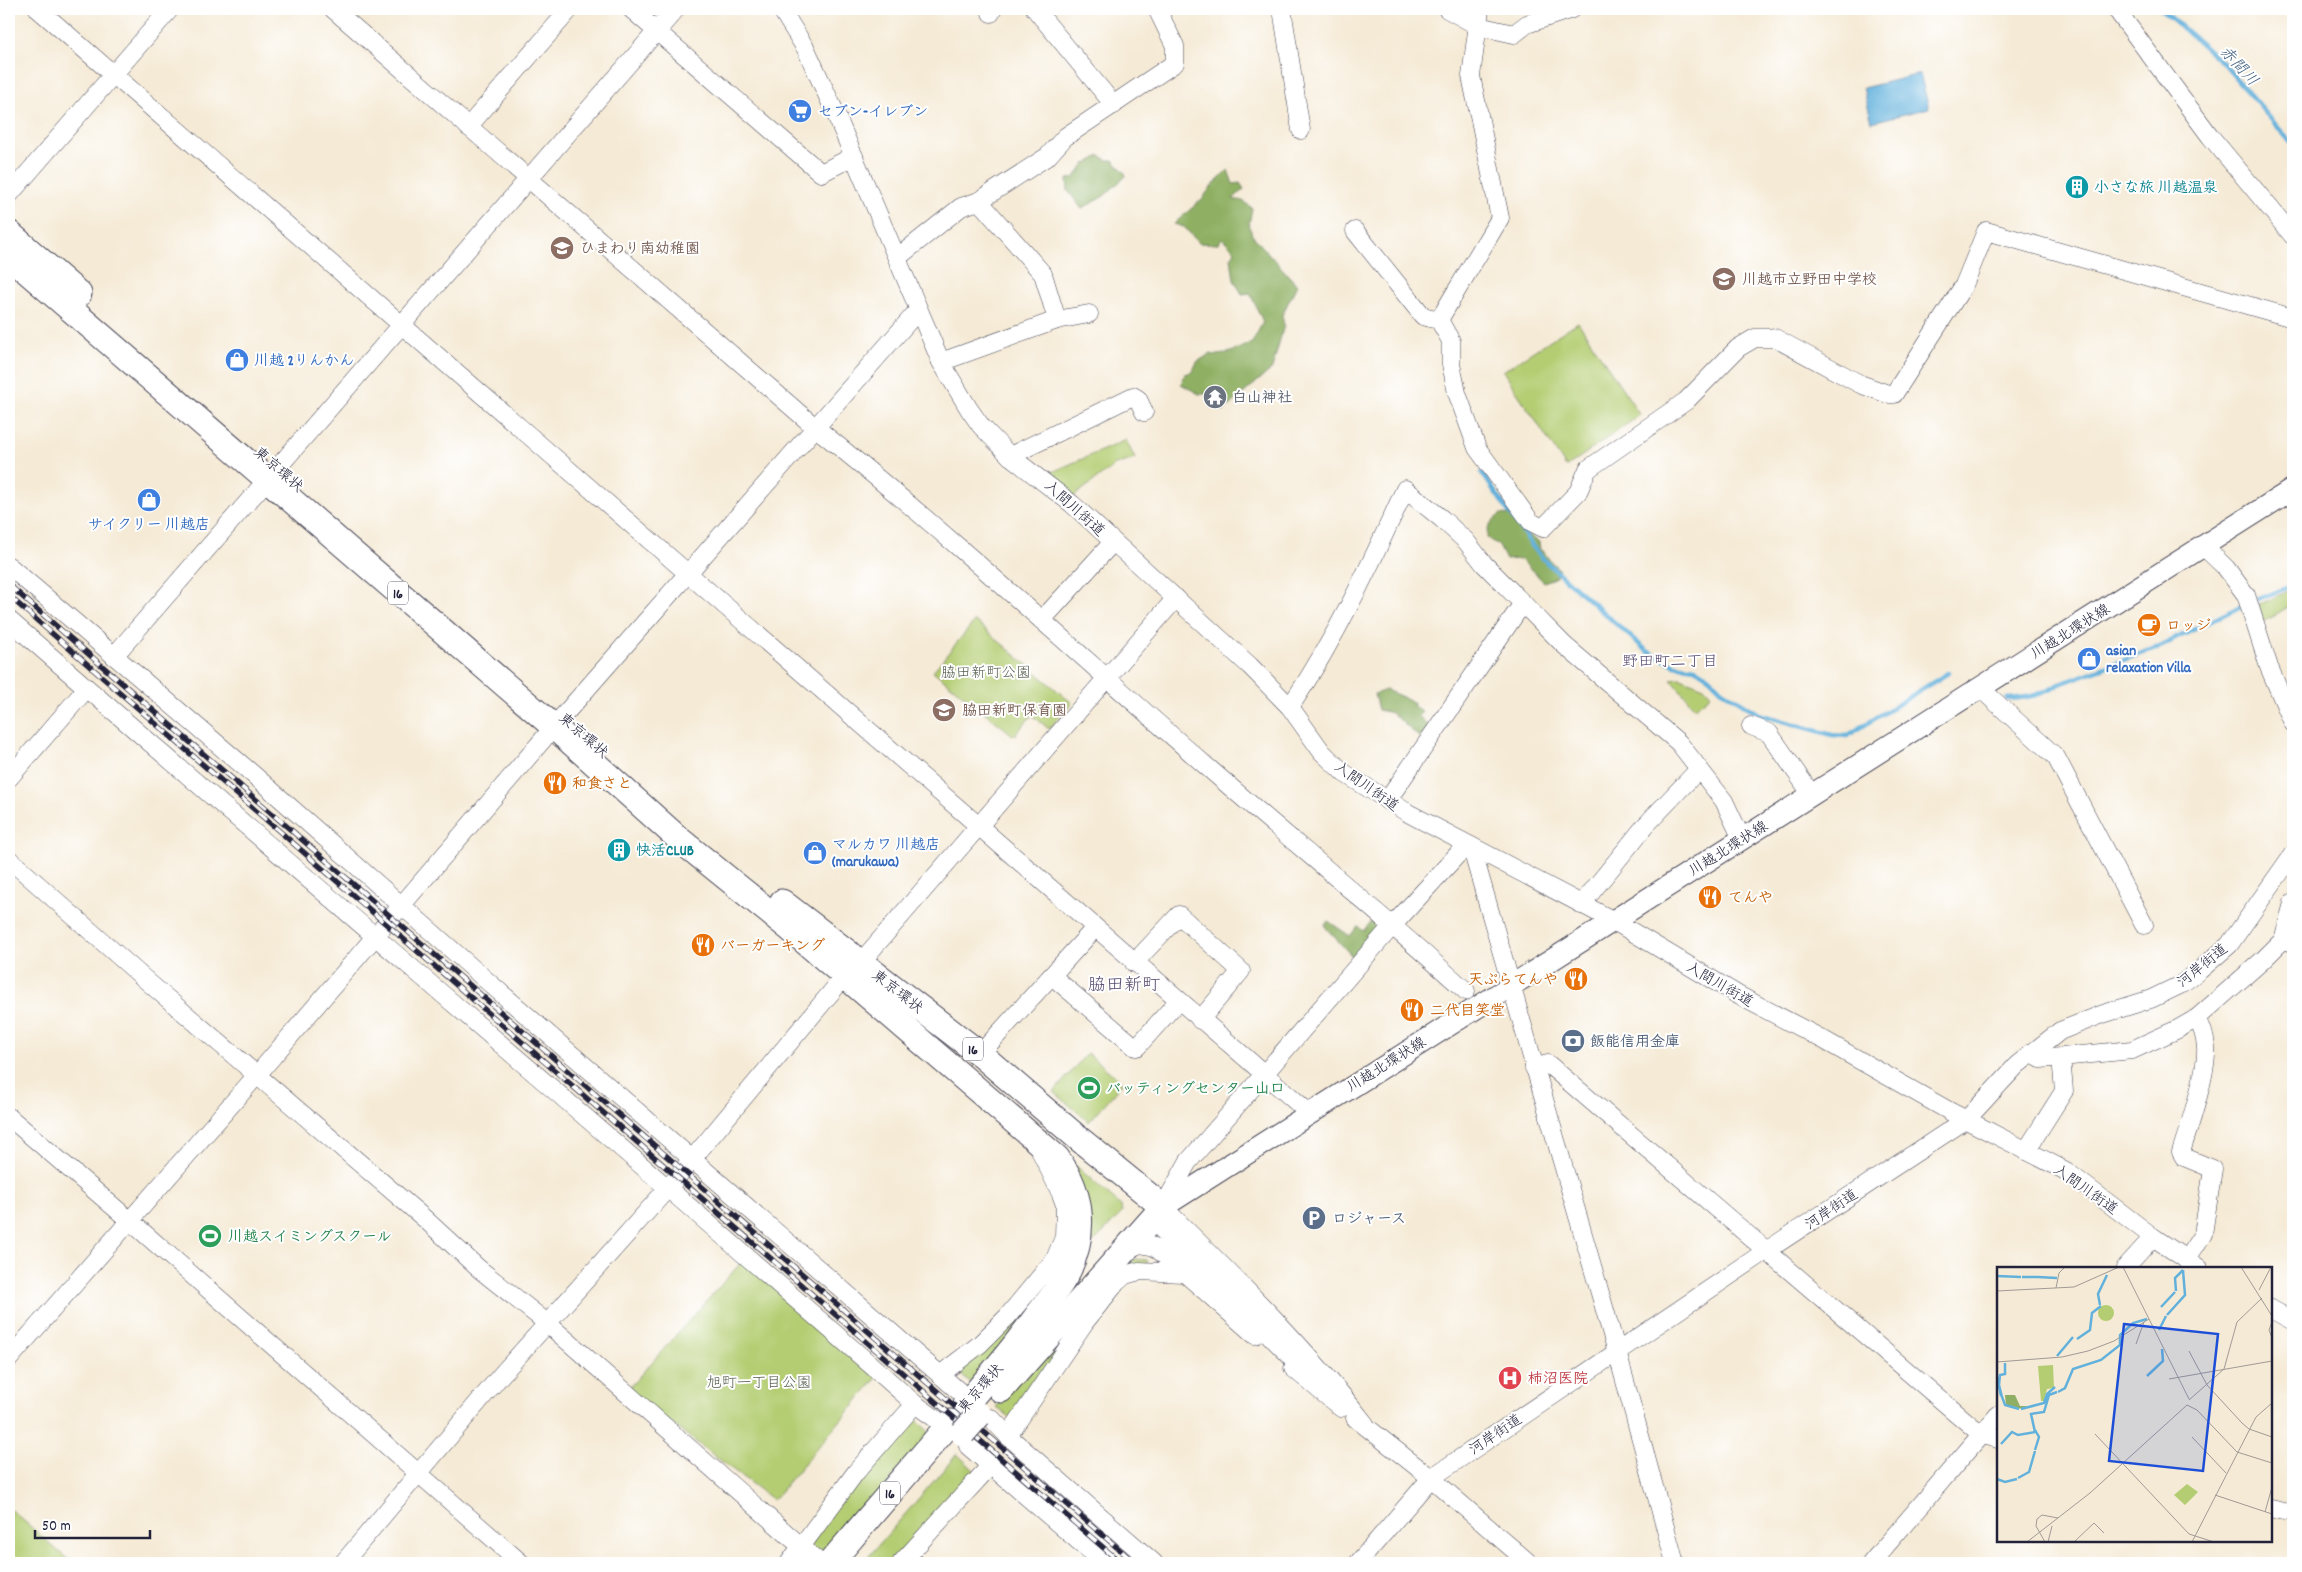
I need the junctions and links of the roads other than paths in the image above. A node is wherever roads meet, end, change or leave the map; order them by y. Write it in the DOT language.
graph roads {
  1 [pos="38,9"];
  2 [pos="170,9"];
  3 [pos="333,9"];
  4 [pos="570,9"];
  5 [pos="631,9"];
  6 [pos="676,9"];
  7 [pos="782,9"];
  8 [pos="1035,9"];
  9 [pos="1157,9"];
  10 [pos="1282,9"];
  11 [pos="1447,9"];
  12 [pos="1480,9"];
  13 [pos="1572,9"];
  14 [pos="2116,9"];
  15 [pos="1478,26"];
  16 [pos="656,31"];
  17 [pos="113,74"];
  18 [pos="1114,105"];
  19 [pos="468,127"];
  20 [pos="1301,130"];
  21 [pos="854,156"];
  22 [pos="529,179"];
  23 [pos="9,195"];
  24 [pos="979,201"];
  25 [pos="1355,231"];
  26 [pos="9,233"];
  27 [pos="2293,236"];
  28 [pos="9,256"];
  29 [pos="897,258"];
  30 [pos="919,312"];
  31 [pos="1088,314"];
  32 [pos="2293,318"];
  33 [pos="1057,320"];
  34 [pos="1439,320"];
  35 [pos="401,325"];
  36 [pos="941,362"];
  37 [pos="1144,412"];
  38 [pos="816,428"];
  39 [pos="1010,456"];
  40 [pos="273,474"];
  41 [pos="2293,489"];
  42 [pos="1113,542"];
  43 [pos="2204,546"];
  44 [pos="9,566"];
  45 [pos="688,575"];
  46 [pos="1176,598"];
  47 [pos="1524,603"];
  48 [pos="9,620"];
  49 [pos="1042,620"];
  50 [pos="114,656"];
  51 [pos="1108,679"];
  52 [pos="87,688"];
  53 [pos="1980,688"];
  54 [pos="1290,707"];
  55 [pos="559,722"];
  56 [pos="2293,723"];
  57 [pos="1751,726"];
  58 [pos="1699,769"];
  59 [pos="9,778"];
  60 [pos="1812,795"];
  61 [pos="1386,801"];
  62 [pos="979,825"];
  63 [pos="1742,839"];
  64 [pos="1471,846"];
  65 [pos="2293,854"];
  66 [pos="9,859"];
  67 [pos="2293,903"];
  68 [pos="1581,904"];
  69 [pos="402,905"];
  70 [pos="1614,921"];
  71 [pos="1393,925"];
  72 [pos="2144,925"];
  73 [pos="789,928"];
  74 [pos="1096,928"];
  75 [pos="376,935"];
  76 [pos="2288,942"];
  77 [pos="1134,963"];
  78 [pos="852,970"];
  79 [pos="1052,976"];
  80 [pos="1511,986"];
  81 [pos="1466,991"];
  82 [pos="1178,1001"];
  83 [pos="2197,1018"];
  84 [pos="1200,1020"];
  85 [pos="980,1054"];
  86 [pos="2031,1054"];
  87 [pos="2061,1057"];
  88 [pos="1534,1068"];
  89 [pos="1264,1074"];
  90 [pos="256,1075"];
  91 [pos="1308,1112"];
  92 [pos="9,1117"];
  93 [pos="1968,1119"];
  94 [pos="1034,1140"];
  95 [pos="2026,1151"];
  96 [pos="693,1159"];
  97 [pos="668,1188"];
  98 [pos="1152,1213"];
  99 [pos="129,1220"];
  100 [pos="2153,1237"];
  101 [pos="1123,1251"];
  102 [pos="1766,1251"];
  103 [pos="2193,1264"];
  104 [pos="2126,1267"];
  105 [pos="1183,1273"];
  106 [pos="2272,1310"];
  107 [pos="2293,1321"];
  108 [pos="547,1323"];
  109 [pos="1617,1352"];
  110 [pos="1009,1354"];
  111 [pos="9,1359"];
  112 [pos="940,1375"];
  113 [pos="915,1404"];
  114 [pos="1340,1408"];
  115 [pos="1997,1418"];
  116 [pos="964,1419"];
  117 [pos="1365,1424"];
  118 [pos="1008,1436"];
  119 [pos="1990,1437"];
  120 [pos="991,1465"];
  121 [pos="419,1474"];
  122 [pos="1431,1478"];
  123 [pos="2272,1508"];
  124 [pos="2293,1513"];
  125 [pos="801,1546"];
  126 [pos="343,1563"];
  127 [pos="521,1563"];
  128 [pos="789,1563"];
  129 [pos="820,1563"];
  130 [pos="830,1563"];
  131 [pos="851,1563"];
  132 [pos="901,1563"];
  133 [pos="1104,1563"];
  134 [pos="1154,1563"];
  135 [pos="1358,1563"];
  136 [pos="1529,1563"];
  137 [pos="1675,1563"];
  138 [pos="1871,1563"];
  1 -- 17 [label="street"];
  2 -- 17 [label="street"];
  3 -- 19 [label="street"];
  4 -- 19 [label="street"];
  5 -- 16 [label="street"];
  6 -- 16 [label="street"];
  7 -- 21 [label="street, 入間川街道"];
  8 -- 18 [label="street"];
  9 -- 18 [label="street"];
  10 -- 20 [label="street"];
  11 -- 15 [label="street"];
  12 -- 15 [label="street"];
  13 -- 15 [label="street"];
  14 -- 27 [label="street"];
  15 -- 34 [label="street"];
  16 -- 21 [label="street"];
  16 -- 22 [label="street"];
  17 -- 23 [label="street"];
  17 -- 35 [label="street"];
  18 -- 24 [label="street"];
  19 -- 22 [label="street"];
  21 -- 29 [label="street, 入間川街道"];
  22 -- 35 [label="street"];
  22 -- 38 [label="street"];
  24 -- 29 [label="street"];
  24 -- 33 [label="street"];
  25 -- 34 [label="street"];
  26 -- 40 [label="highway, 東京環状 / 16"];
  28 -- 40 [label="highway, 東京環状 / 16"];
  29 -- 30 [label="street, 入間川街道"];
  30 -- 36 [label="street, 入間川街道"];
  30 -- 38 [label="street"];
  31 -- 33 [label="street"];
  32 -- 34 [label="street"];
  33 -- 36 [label="street"];
  35 -- 40 [label="street"];
  35 -- 45 [label="street"];
  36 -- 39 [label="street, 入間川街道"];
  37 -- 39 [label="street"];
  38 -- 45 [label="street"];
  38 -- 49 [label="street"];
  39 -- 42 [label="street, 入間川街道"];
  40 -- 50 [label="street"];
  40 -- 55 [label="highway, 東京環状 / 16"];
  41 -- 43 [label="main road, 川越北環状線"];
  42 -- 46 [label="street, 入間川街道"];
  42 -- 49 [label="street"];
  43 -- 53 [label="main road, 川越北環状線"];
  43 -- 56 [label="street"];
  44 -- 50 [label="street"];
  45 -- 55 [label="street"];
  45 -- 62 [label="street"];
  46 -- 51 [label="street"];
  46 -- 54 [label="street, 入間川街道"];
  47 -- 54 [label="street"];
  47 -- 58 [label="street"];
  47 -- 61 [label="street"];
  48 -- 52 [label="street"];
  49 -- 51 [label="street"];
  50 -- 69 [label="street"];
  51 -- 62 [label="street"];
  51 -- 71 [label="street"];
  52 -- 59 [label="street"];
  52 -- 75 [label="street"];
  53 -- 60 [label="main road, 川越北環状線"];
  53 -- 72 [label="street"];
  54 -- 61 [label="street, 入間川街道"];
  55 -- 69 [label="street"];
  55 -- 73 [label="highway, 東京環状 / 16"];
  55 -- 78 [label="highway, 東京環状 / 16"];
  57 -- 60 [label="street"];
  58 -- 63 [label="street"];
  58 -- 68 [label="street"];
  60 -- 63 [label="main road, 川越北環状線"];
  61 -- 64 [label="street, 入間川街道"];
  62 -- 74 [label="street"];
  62 -- 78 [label="street"];
  63 -- 70 [label="main road, 川越北環状線"];
  64 -- 68 [label="street, 入間川街道"];
  64 -- 71 [label="street"];
  64 -- 80 [label="street"];
  65 -- 86 [label="street, 河岸街道"];
  66 -- 90 [label="street"];
  67 -- 76 [label="street"];
  68 -- 70 [label="street, 入間川街道"];
  69 -- 75 [label="street"];
  69 -- 96 [label="street"];
  70 -- 80 [label="main road, 川越北環状線"];
  70 -- 93 [label="street, 入間川街道"];
  71 -- 81 [label="street"];
  71 -- 89 [label="street"];
  73 -- 78 [label="highway, 東京環状 / 16"];
  73 -- 98 [label="highway, 東京環状 / 16"];
  74 -- 77 [label="street"];
  74 -- 79 [label="street"];
  75 -- 90 [label="street"];
  75 -- 97 [label="street"];
  76 -- 83 [label="street"];
  77 -- 82 [label="street"];
  77 -- 84 [label="street"];
  78 -- 85 [label="highway, 東京環状 / 16"];
  78 -- 94 [label="highway, 東京環状 / 16"];
  78 -- 96 [label="street"];
  79 -- 82 [label="street"];
  79 -- 85 [label="street"];
  80 -- 88 [label="street"];
  80 -- 91 [label="main road, 川越北環状線"];
  82 -- 84 [label="street"];
  83 -- 87 [label="street"];
  83 -- 103 [label="street"];
  84 -- 89 [label="street"];
  85 -- 98 [label="highway, 東京環状 / 16"];
  86 -- 87 [label="street"];
  86 -- 93 [label="street, 河岸街道"];
  87 -- 95 [label="street"];
  88 -- 102 [label="street"];
  88 -- 109 [label="street"];
  89 -- 91 [label="street"];
  89 -- 98 [label="street"];
  90 -- 99 [label="street"];
  90 -- 108 [label="street"];
  91 -- 98 [label="main road, 川越北環状線"];
  92 -- 99 [label="street"];
  93 -- 95 [label="street, 入間川街道"];
  93 -- 102 [label="street, 河岸街道"];
  94 -- 110 [label="highway, 東京環状 / 16"];
  94 -- 112 [label="street"];
  95 -- 100 [label="street, 入間川街道"];
  96 -- 97 [label="street"];
  96 -- 112 [label="street"];
  97 -- 108 [label="street"];
  97 -- 113 [label="street"];
  98 -- 101 [label="highway, 東京環状 / 16"];
  98 -- 110 [label="highway"];
  98 -- 114 [label="street"];
  98 -- 117 [label="street"];
  99 -- 111 [label="street"];
  99 -- 121 [label="street"];
  100 -- 103 [label="street, 入間川街道"];
  100 -- 104 [label="street"];
  101 -- 105 [label="street"];
  101 -- 116 [label="highway, 東京環状 / 16"];
  102 -- 109 [label="street, 河岸街道"];
  102 -- 119 [label="street"];
  105 -- 114 [label="street"];
  105 -- 118 [label="street"];
  106 -- 107 [label="street"];
  108 -- 121 [label="street"];
  108 -- 125 [label="street"];
  109 -- 122 [label="street, 河岸街道"];
  109 -- 137 [label="street"];
  110 -- 116 [label="highway, 東京環状 / 16"];
  112 -- 116 [label="street"];
  113 -- 116 [label="street"];
  113 -- 125 [label="street"];
  114 -- 117 [label="street"];
  115 -- 119 [label="street"];
  116 -- 118 [label="street"];
  116 -- 120 [label="street"];
  116 -- 130 [label="highway, 東京環状 / 16"];
  116 -- 131 [label="highway, 東京環状 / 16"];
  117 -- 122 [label="street"];
  118 -- 134 [label="street"];
  119 -- 138 [label="street"];
  120 -- 132 [label="street"];
  120 -- 133 [label="street"];
  121 -- 126 [label="street"];
  121 -- 127 [label="street"];
  122 -- 135 [label="street, 河岸街道"];
  122 -- 136 [label="street"];
  123 -- 124 [label="street"];
  125 -- 128 [label="street"];
  125 -- 129 [label="street"];
}
